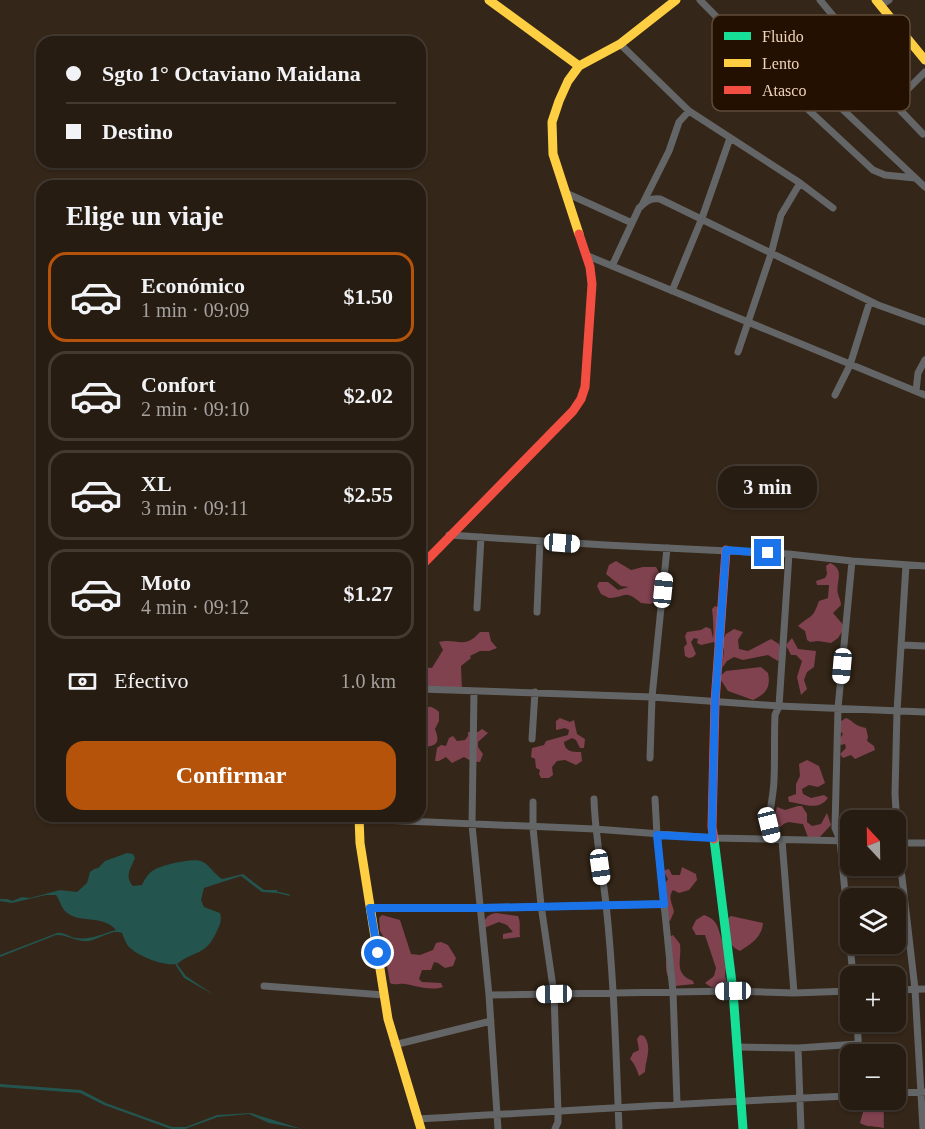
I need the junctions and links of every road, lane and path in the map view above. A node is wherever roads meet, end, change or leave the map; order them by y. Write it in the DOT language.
graph roads {
  1 [pos="489,0"];
  2 [pos="676,0"];
  3 [pos="700,0"];
  4 [pos="820,0"];
  5 [pos="882,2"];
  6 [pos="715,15"];
  7 [pos="833,15"];
  8 [pos="892,15"];
  9 [pos="910,38"];
  10 [pos="620,44"];
  11 [pos="923,54"];
  12 [pos="579,66"];
  13 [pos="925,72"];
  14 [pos="910,87"];
  15 [pos="689,111"];
  16 [pos="810,111"];
  17 [pos="844,111"];
  18 [pos="901,111"];
  19 [pos="923,134"];
  20 [pos="730,138"];
  21 [pos="915,178"];
  22 [pos="800,183"];
  23 [pos="925,187"];
  24 [pos="566,193"];
  25 [pos="642,205"];
  26 [pos="833,207"];
  27 [pos="702,218"];
  28 [pos="632,223"];
  29 [pos="771,254"];
  30 [pos="588,256"];
  31 [pos="612,266"];
  32 [pos="672,291"];
  33 [pos="870,301"];
  34 [pos="748,321"];
  35 [pos="925,322"];
  36 [pos="738,352"];
  37 [pos="925,360"];
  38 [pos="850,365"];
  39 [pos="916,391"];
  40 [pos="835,395"];
  41 [pos="925,395"];
  42 [pos="449,535"];
  43 [pos="481,537"];
  44 [pos="540,541"];
  45 [pos="667,548"];
  46 [pos="726,550"];
  47 [pos="789,554"];
  48 [pos="426,560"];
  49 [pos="852,561"];
  50 [pos="906,565"];
  51 [pos="925,566"];
  52 [pos="477,608"];
  53 [pos="537,612"];
  54 [pos="903,645"];
  55 [pos="925,646"];
  56 [pos="426,689"];
  57 [pos="474,691"];
  58 [pos="535,692"];
  59 [pos="652,697"];
  60 [pos="715,702"];
  61 [pos="779,706"];
  62 [pos="838,708"];
  63 [pos="897,711"];
  64 [pos="925,712"];
  65 [pos="532,739"];
  66 [pos="650,758"];
  67 [pos="656,799"];
  68 [pos="594,800"];
  69 [pos="533,802"];
  70 [pos="896,810"];
  71 [pos="359,822"];
  72 [pos="426,822"];
  73 [pos="472,825"];
  74 [pos="533,828"];
  75 [pos="595,829"];
  76 [pos="657,835"];
  77 [pos="713,838"];
  78 [pos="773,840"];
  79 [pos="782,840"];
  80 [pos="840,840"];
  81 [pos="906,843"];
  82 [pos="925,843"];
  83 [pos="843,876"];
  84 [pos="901,876"];
  85 [pos="606,904"];
  86 [pos="664,904"];
  87 [pos="541,905"];
  88 [pos="370,908"];
  89 [pos="480,908"];
  90 [pos="852,966"];
  91 [pos="264,986"];
  92 [pos="925,989"];
  93 [pos="906,990"];
  94 [pos="915,990"];
  95 [pos="733,991"];
  96 [pos="840,991"];
  97 [pos="673,992"];
  98 [pos="613,993"];
  99 [pos="794,993"];
  100 [pos="554,994"];
  101 [pos="384,995"];
  102 [pos="489,995"];
  103 [pos="491,1021"];
  104 [pos="857,1032"];
  105 [pos="858,1044"];
  106 [pos="394,1045"];
  107 [pos="840,1045"];
  108 [pos="737,1047"];
  109 [pos="798,1048"];
  110 [pos="923,1092"];
  111 [pos="906,1093"];
  112 [pos="840,1096"];
  113 [pos="801,1098"];
  114 [pos="741,1101"];
  115 [pos="676,1103"];
  116 [pos="618,1108"];
  117 [pos="558,1111"];
  118 [pos="495,1115"];
  119 [pos="420,1124"];
  120 [pos="498,1129"];
  121 [pos="555,1129"];
  122 [pos="619,1129"];
  123 [pos="743,1129"];
  124 [pos="801,1129"];
  125 [pos="923,1129"];
  1 -- 12 [label="main road"];
  2 -- 10 [label="main road"];
  3 -- 6 [label="street"];
  4 -- 7 [label="street"];
  5 -- 8 [label="main road"];
  9 -- 11 [label="main road"];
  10 -- 12 [label="main road"];
  10 -- 15 [label="street"];
  12 -- 24 [label="main road"];
  13 -- 14 [label="street"];
  15 -- 20 [label="street"];
  15 -- 25 [label="street"];
  16 -- 21 [label="street"];
  17 -- 21 [label="street"];
  18 -- 19 [label="street"];
  20 -- 22 [label="street"];
  20 -- 27 [label="street"];
  21 -- 23 [label="street"];
  22 -- 26 [label="street"];
  22 -- 29 [label="street"];
  24 -- 28 [label="street"];
  24 -- 30 [label="main road"];
  25 -- 27 [label="street"];
  25 -- 28 [label="street"];
  27 -- 29 [label="street"];
  27 -- 32 [label="street"];
  28 -- 31 [label="street"];
  29 -- 33 [label="street"];
  29 -- 34 [label="street"];
  30 -- 31 [label="street"];
  30 -- 42 [label="main road"];
  31 -- 32 [label="street"];
  32 -- 34 [label="street"];
  33 -- 35 [label="street"];
  33 -- 38 [label="street"];
  34 -- 36 [label="street"];
  34 -- 38 [label="street"];
  37 -- 39 [label="street"];
  38 -- 39 [label="street"];
  38 -- 40 [label="street"];
  39 -- 41 [label="street"];
  42 -- 43 [label="street"];
  42 -- 48 [label="main road"];
  43 -- 44 [label="street"];
  43 -- 52 [label="street"];
  44 -- 45 [label="street"];
  44 -- 53 [label="street"];
  45 -- 46 [label="street"];
  45 -- 59 [label="street"];
  46 -- 47 [label="street"];
  46 -- 60 [label="main road"];
  47 -- 49 [label="street"];
  47 -- 61 [label="street"];
  49 -- 50 [label="street"];
  49 -- 62 [label="street"];
  50 -- 51 [label="street"];
  50 -- 54 [label="street"];
  54 -- 55 [label="street"];
  54 -- 63 [label="street"];
  56 -- 57 [label="street"];
  57 -- 58 [label="street"];
  57 -- 73 [label="street"];
  58 -- 59 [label="street"];
  58 -- 65 [label="street"];
  59 -- 60 [label="street"];
  59 -- 66 [label="street"];
  60 -- 61 [label="street"];
  60 -- 77 [label="main road"];
  61 -- 62 [label="street"];
  61 -- 78 [label="street"];
  62 -- 63 [label="street"];
  62 -- 80 [label="street"];
  63 -- 64 [label="street"];
  63 -- 70 [label="street"];
  67 -- 76 [label="street"];
  68 -- 75 [label="street"];
  69 -- 74 [label="street"];
  71 -- 88 [label="main road"];
  72 -- 73 [label="street"];
  73 -- 74 [label="street"];
  73 -- 89 [label="street"];
  74 -- 75 [label="street"];
  74 -- 87 [label="street"];
  75 -- 76 [label="street"];
  75 -- 85 [label="street"];
  76 -- 77 [label="street"];
  76 -- 86 [label="street"];
  77 -- 78 [label="street"];
  77 -- 95 [label="main road"];
  78 -- 79 [label="street"];
  79 -- 80 [label="street"];
  79 -- 99 [label="street"];
  81 -- 82 [label="street"];
  83 -- 90 [label="street"];
  84 -- 94 [label="street"];
  85 -- 86 [label="street"];
  85 -- 87 [label="street"];
  85 -- 98 [label="street"];
  86 -- 97 [label="street"];
  87 -- 89 [label="street"];
  87 -- 100 [label="street"];
  88 -- 89 [label="street"];
  88 -- 101 [label="main road"];
  89 -- 102 [label="street"];
  91 -- 101 [label="street"];
  92 -- 94 [label="street"];
  93 -- 94 [label="street"];
  94 -- 110 [label="street"];
  95 -- 97 [label="street"];
  95 -- 99 [label="street"];
  95 -- 108 [label="main road"];
  96 -- 99 [label="street"];
  97 -- 98 [label="street"];
  97 -- 115 [label="street"];
  98 -- 100 [label="street"];
  98 -- 116 [label="street"];
  100 -- 102 [label="street"];
  100 -- 117 [label="street"];
  101 -- 106 [label="main road"];
  102 -- 103 [label="street"];
  103 -- 106 [label="street"];
  103 -- 118 [label="street"];
  104 -- 105 [label="street"];
  106 -- 119 [label="main road"];
  107 -- 109 [label="street"];
  108 -- 109 [label="street"];
  108 -- 114 [label="main road"];
  109 -- 113 [label="street"];
  110 -- 111 [label="street"];
  110 -- 125 [label="street"];
  112 -- 113 [label="street"];
  113 -- 114 [label="street"];
  113 -- 124 [label="street"];
  114 -- 115 [label="street"];
  114 -- 123 [label="main road"];
  115 -- 116 [label="street"];
  116 -- 117 [label="street"];
  116 -- 122 [label="street"];
  117 -- 118 [label="street"];
  117 -- 121 [label="street"];
  118 -- 119 [label="street"];
  118 -- 120 [label="street"];
}
